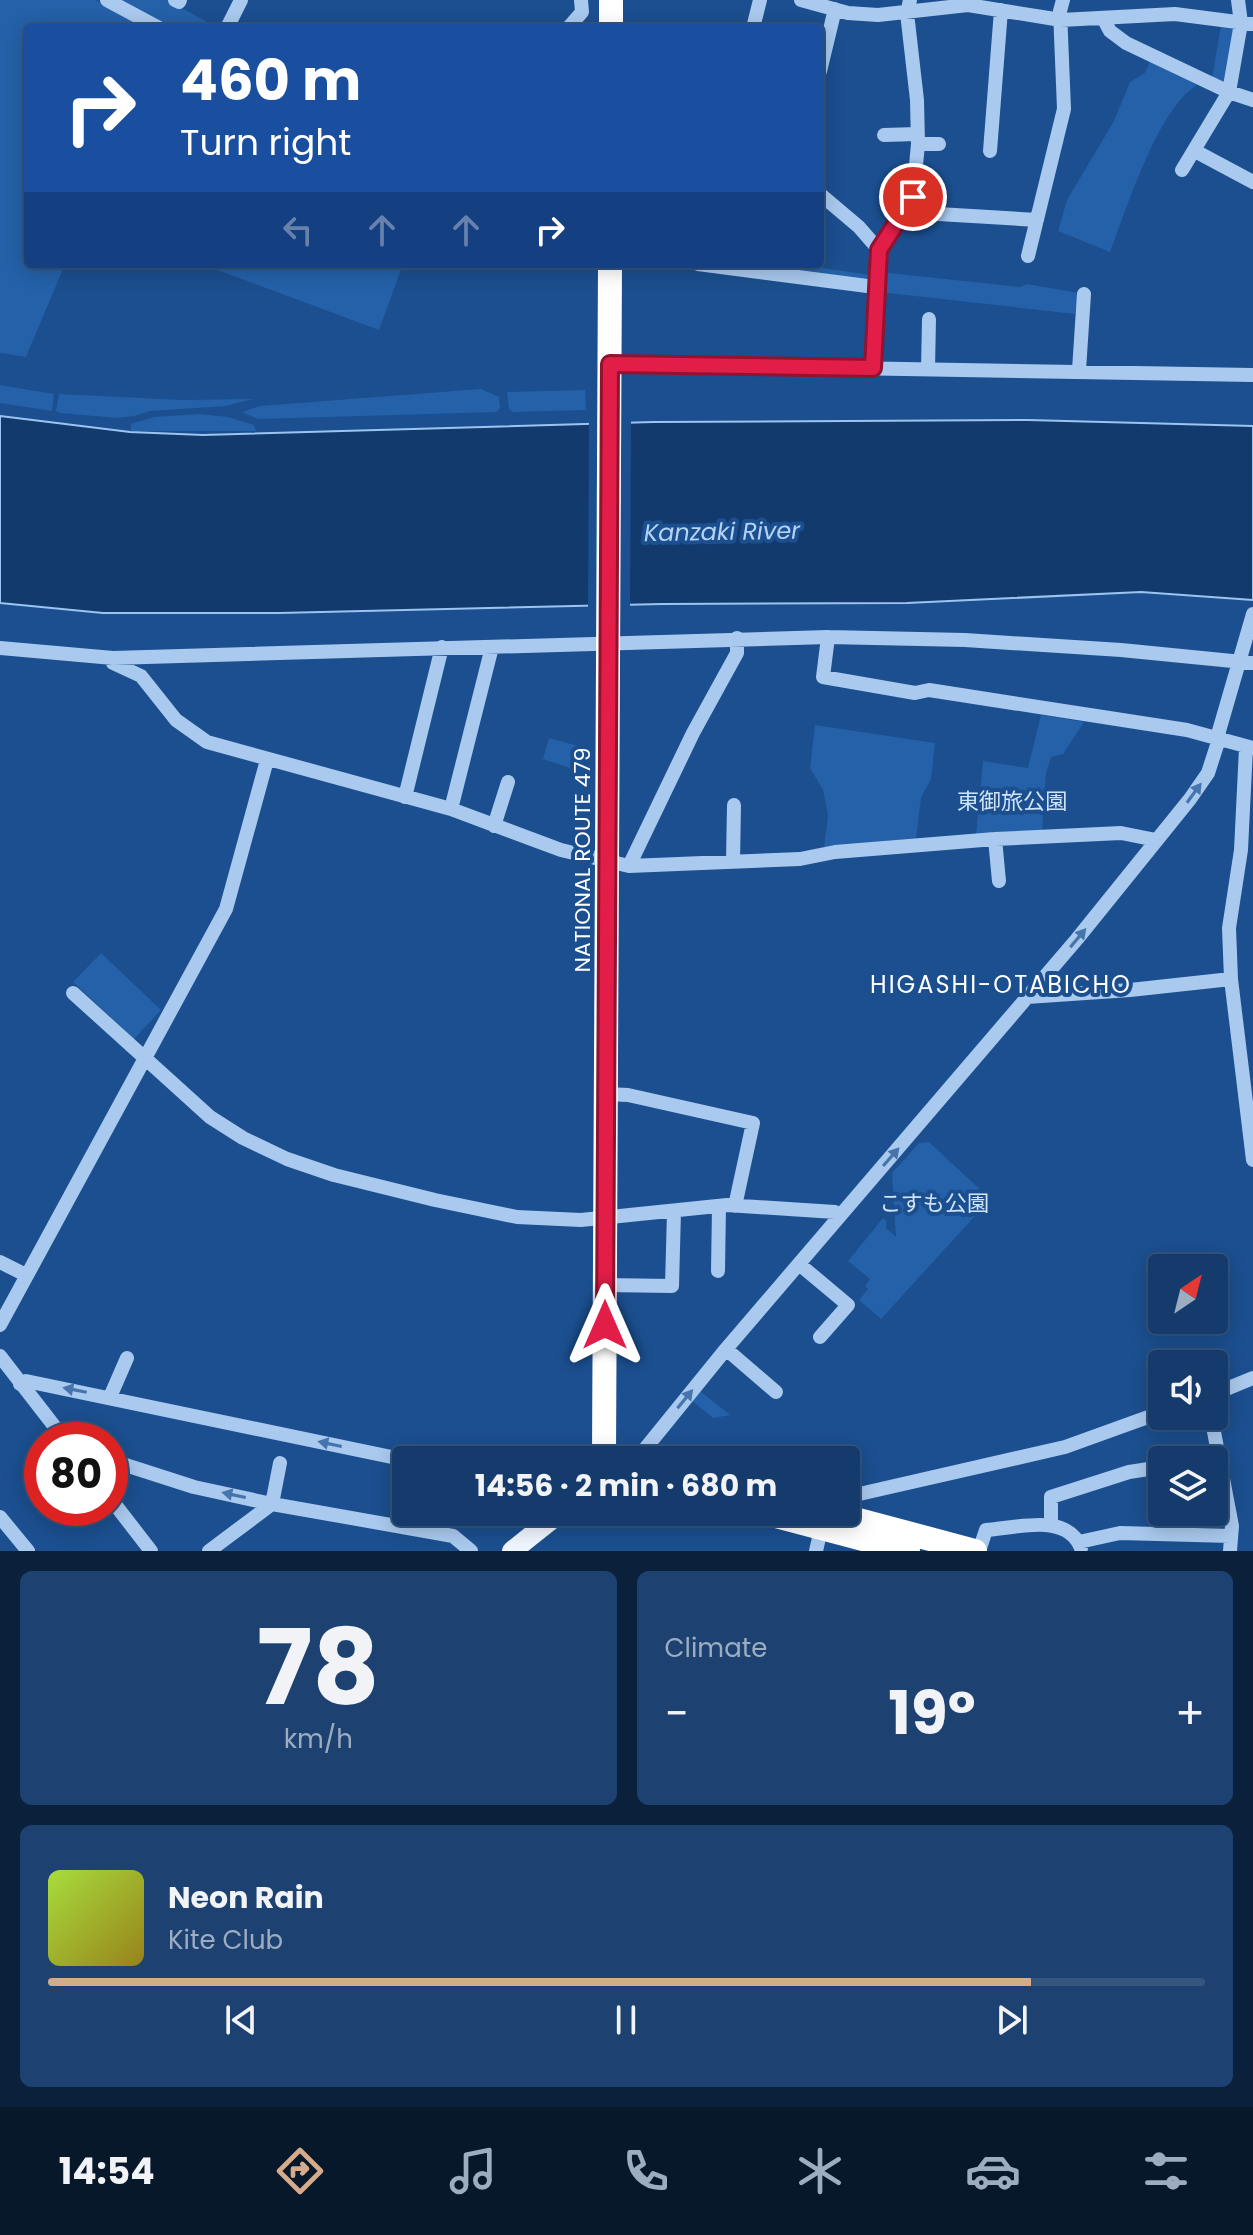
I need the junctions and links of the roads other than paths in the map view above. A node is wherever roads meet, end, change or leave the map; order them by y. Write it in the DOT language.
graph roads {
  1 [pos="107,0"];
  2 [pos="241,0"];
  3 [pos="581,0"];
  4 [pos="611,0"];
  5 [pos="760,0"];
  6 [pos="801,0"];
  7 [pos="1063,0"];
  8 [pos="1126,0"];
  9 [pos="1238,0"];
  10 [pos="968,3"];
  11 [pos="843,7"];
  12 [pos="908,7"];
  13 [pos="1001,10"];
  14 [pos="1122,16"];
  15 [pos="1103,18"];
  16 [pos="1061,20"];
  17 [pos="152,24"];
  18 [pos="229,24"];
  19 [pos="572,24"];
  20 [pos="611,24"];
  21 [pos="754,24"];
  22 [pos="1247,24"];
  23 [pos="824,60"];
  24 [pos="1229,92"];
  25 [pos="1253,100"];
  26 [pos="884,135"];
  27 [pos="918,139"];
  28 [pos="939,144"];
  29 [pos="990,151"];
  30 [pos="1195,151"];
  31 [pos="1182,170"];
  32 [pos="1253,182"];
  33 [pos="824,197"];
  34 [pos="905,212"];
  35 [pos="1037,220"];
  36 [pos="879,250"];
  37 [pos="1028,256"];
  38 [pos="610,268"];
  39 [pos="764,268"];
  40 [pos="814,271"];
  41 [pos="875,287"];
  42 [pos="1084,294"];
  43 [pos="929,319"];
  44 [pos="610,364"];
  45 [pos="873,368"];
  46 [pos="928,369"];
  47 [pos="1079,370"];
  48 [pos="1253,375"];
  49 [pos="1253,614"];
  50 [pos="828,637"];
  51 [pos="737,638"];
  52 [pos="607,642"];
  53 [pos="442,647"];
  54 [pos="492,647"];
  55 [pos="0,648"];
  56 [pos="1239,656"];
  57 [pos="113,658"];
  58 [pos="1253,663"];
  59 [pos="1219,739"];
  60 [pos="1250,748"];
  61 [pos="267,760"];
  62 [pos="508,782"];
  63 [pos="405,797"];
  64 [pos="734,805"];
  65 [pos="451,809"];
  66 [pos="494,826"];
  67 [pos="995,839"];
  68 [pos="1156,840"];
  69 [pos="733,862"];
  70 [pos="619,864"];
  71 [pos="999,881"];
  72 [pos="1231,979"];
  73 [pos="73,993"];
  74 [pos="1027,997"];
  75 [pos="143,1059"];
  76 [pos="1248,1083"];
  77 [pos="606,1094"];
  78 [pos="1253,1160"];
  79 [pos="727,1206"];
  80 [pos="674,1212"];
  81 [pos="840,1216"];
  82 [pos="606,1218"];
  83 [pos="0,1262"];
  84 [pos="799,1264"];
  85 [pos="718,1271"];
  86 [pos="26,1275"];
  87 [pos="605,1285"];
  88 [pos="0,1325"];
  89 [pos="820,1337"];
  90 [pos="726,1349"];
  91 [pos="0,1358"];
  92 [pos="127,1358"];
  93 [pos="1253,1378"];
  94 [pos="20,1384"];
  95 [pos="1228,1388"];
  96 [pos="776,1392"];
  97 [pos="110,1397"];
  98 [pos="1148,1417"];
  99 [pos="51,1422"];
  100 [pos="605,1446"];
  101 [pos="646,1446"];
  102 [pos="392,1457"];
  103 [pos="280,1463"];
  104 [pos="128,1466"];
  105 [pos="1148,1469"];
  106 [pos="860,1494"];
  107 [pos="272,1504"];
  108 [pos="0,1517"];
  109 [pos="128,1521"];
  110 [pos="1051,1525"];
  111 [pos="543,1526"];
  112 [pos="846,1526"];
  113 [pos="859,1526"];
  114 [pos="1231,1543"];
  115 [pos="1081,1546"];
  116 [pos="28,1551"];
  117 [pos="151,1551"];
  118 [pos="209,1551"];
  119 [pos="471,1551"];
  120 [pos="512,1551"];
  121 [pos="908,1551"];
  122 [pos="977,1551"];
  1 -- 17 [label="street"];
  2 -- 18 [label="street"];
  3 -- 19 [label="street"];
  4 -- 20 [label="highway"];
  5 -- 21 [label="street"];
  6 -- 11 [label="street"];
  7 -- 16 [label="street"];
  8 -- 14 [label="street"];
  9 -- 22 [label="street"];
  10 -- 12 [label="street"];
  10 -- 13 [label="street"];
  11 -- 12 [label="street"];
  11 -- 23 [label="street"];
  12 -- 27 [label="street"];
  13 -- 16 [label="street"];
  13 -- 29 [label="street"];
  14 -- 15 [label="street"];
  14 -- 22 [label="street"];
  15 -- 16 [label="street"];
  15 -- 24 [label="street"];
  16 -- 35 [label="street"];
  22 -- 24 [label="street"];
  24 -- 25 [label="street"];
  24 -- 30 [label="street"];
  26 -- 27 [label="street"];
  27 -- 28 [label="street"];
  27 -- 34 [label="street"];
  30 -- 31 [label="street"];
  30 -- 32 [label="street"];
  33 -- 36 [label="street"];
  34 -- 35 [label="street"];
  34 -- 36 [label="street"];
  35 -- 37 [label="street"];
  36 -- 41 [label="street"];
  38 -- 44 [label="highway, NATIONAL ROUTE 479"];
  39 -- 40 [label="street"];
  40 -- 41 [label="street"];
  41 -- 45 [label="street"];
  42 -- 47 [label="street"];
  43 -- 46 [label="street"];
  44 -- 45 [label="street"];
  44 -- 52 [label="highway, NATIONAL ROUTE 479"];
  45 -- 46 [label="street"];
  46 -- 47 [label="street"];
  47 -- 48 [label="street"];
  49 -- 56 [label="street"];
  50 -- 51 [label="street"];
  50 -- 56 [label="street"];
  50 -- 59 [label="street"];
  51 -- 52 [label="street"];
  51 -- 70 [label="street"];
  52 -- 54 [label="street"];
  52 -- 70 [label="highway, NATIONAL ROUTE 479"];
  53 -- 54 [label="street"];
  53 -- 57 [label="street"];
  53 -- 63 [label="street"];
  54 -- 65 [label="street"];
  55 -- 57 [label="street"];
  56 -- 58 [label="street"];
  56 -- 59 [label="street"];
  57 -- 61 [label="street"];
  59 -- 60 [label="street"];
  68 -- 59 [label="street, one-way"];
  60 -- 72 [label="street"];
  61 -- 63 [label="street"];
  61 -- 75 [label="street"];
  62 -- 66 [label="street"];
  63 -- 65 [label="street"];
  64 -- 69 [label="street"];
  65 -- 66 [label="street"];
  66 -- 70 [label="street"];
  67 -- 68 [label="street"];
  67 -- 69 [label="street"];
  67 -- 71 [label="street"];
  74 -- 68 [label="street, one-way"];
  69 -- 70 [label="street"];
  70 -- 77 [label="highway, NATIONAL ROUTE 479"];
  72 -- 74 [label="street"];
  72 -- 76 [label="street"];
  73 -- 75 [label="street"];
  81 -- 74 [label="street, one-way"];
  75 -- 82 [label="street"];
  75 -- 86 [label="street"];
  76 -- 78 [label="street"];
  77 -- 79 [label="street"];
  77 -- 82 [label="highway, NATIONAL ROUTE 479"];
  79 -- 80 [label="street"];
  79 -- 81 [label="street"];
  79 -- 85 [label="street"];
  80 -- 82 [label="street"];
  80 -- 87 [label="street"];
  81 -- 84 [label="street"];
  82 -- 87 [label="highway, NATIONAL ROUTE 479"];
  83 -- 86 [label="street"];
  84 -- 89 [label="street"];
  84 -- 90 [label="street"];
  86 -- 88 [label="street"];
  87 -- 100 [label="highway, NATIONAL ROUTE 479"];
  90 -- 96 [label="street"];
  101 -- 90 [label="street, one-way"];
  91 -- 94 [label="street"];
  92 -- 97 [label="street"];
  93 -- 95 [label="street"];
  97 -- 94 [label="street, one-way"];
  94 -- 99 [label="street"];
  102 -- 97 [label="street, one-way"];
  98 -- 106 [label="street"];
  103 -- 107 [label="street"];
  107 -- 104 [label="street, one-way"];
  105 -- 110 [label="street"];
  107 -- 118 [label="street"];
  107 -- 119 [label="street"];
  108 -- 116 [label="street"];
  109 -- 117 [label="street"];
  110 -- 115 [label="street"];
  110 -- 122 [label="street"];
  111 -- 120 [label="main road"];
  112 -- 121 [label="highway"];
  113 -- 122 [label="highway"];
  114 -- 115 [label="street"];
}
